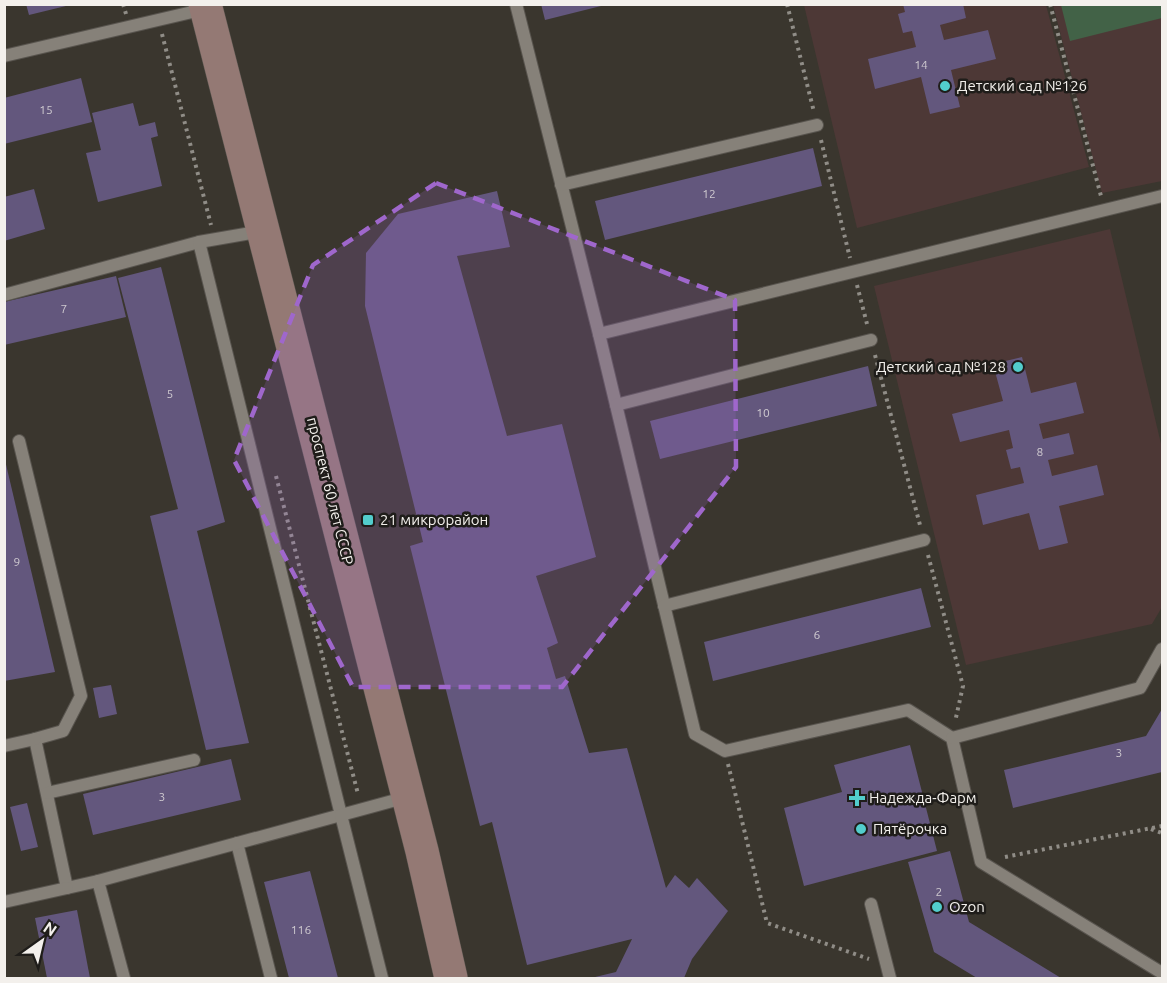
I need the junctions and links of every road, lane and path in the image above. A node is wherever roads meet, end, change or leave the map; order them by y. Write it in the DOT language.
graph roads {
  1 [pos="516,4"];
  2 [pos="787,4"];
  3 [pos="1050,4"];
  4 [pos="206,6"];
  5 [pos="4,56"];
  6 [pos="817,125"];
  7 [pos="561,185"];
  8 [pos="1162,195"];
  9 [pos="1104,209"];
  10 [pos="263,230"];
  11 [pos="200,242"];
  12 [pos="853,272"];
  13 [pos="4,296"];
  14 [pos="598,334"];
  15 [pos="871,340"];
  16 [pos="616,405"];
  17 [pos="19,441"];
  18 [pos="924,540"];
  19 [pos="664,606"];
  20 [pos="1162,649"];
  21 [pos="952,738"];
  22 [pos="35,739"];
  23 [pos="4,746"];
  24 [pos="725,752"];
  25 [pos="194,760"];
  26 [pos="47,793"];
  27 [pos="408,797"];
  28 [pos="341,815"];
  29 [pos="1162,826"];
  30 [pos="1150,829"];
  31 [pos="1162,833"];
  32 [pos="237,843"];
  33 [pos="981,862"];
  34 [pos="98,881"];
  35 [pos="68,888"];
  36 [pos="4,902"];
  37 [pos="871,904"];
  38 [pos="887,965"];
  39 [pos="1162,973"];
  40 [pos="124,978"];
  41 [pos="271,978"];
  42 [pos="382,978"];
  43 [pos="451,978"];
  44 [pos="890,978"];
  1 -- 7 [label="lane"];
  2 -- 6 [label="path"];
  3 -- 9 [label="path"];
  4 -- 5 [label="lane"];
  4 -- 10 [label="main road, проспект 60 лет СССР"];
  6 -- 7 [label="lane"];
  6 -- 12 [label="path"];
  7 -- 14 [label="lane"];
  8 -- 9 [label="lane"];
  9 -- 12 [label="lane"];
  10 -- 11 [label="lane"];
  10 -- 27 [label="main road, проспект 60 лет СССР"];
  11 -- 13 [label="lane"];
  11 -- 28 [label="lane"];
  12 -- 14 [label="lane"];
  12 -- 15 [label="path"];
  14 -- 16 [label="lane"];
  15 -- 16 [label="lane"];
  15 -- 18 [label="path"];
  16 -- 19 [label="lane"];
  17 -- 22 [label="lane"];
  18 -- 19 [label="lane"];
  18 -- 21 [label="path"];
  19 -- 24 [label="lane"];
  20 -- 21 [label="lane"];
  21 -- 24 [label="lane"];
  21 -- 33 [label="lane"];
  22 -- 23 [label="lane"];
  22 -- 26 [label="lane"];
  24 -- 38 [label="path"];
  25 -- 26 [label="lane"];
  26 -- 35 [label="lane"];
  27 -- 28 [label="lane"];
  27 -- 43 [label="main road, проспект 60 лет СССР"];
  28 -- 32 [label="lane"];
  28 -- 42 [label="lane"];
  29 -- 30 [label="path"];
  30 -- 31 [label="path"];
  30 -- 33 [label="path"];
  32 -- 34 [label="lane"];
  32 -- 41 [label="lane"];
  33 -- 39 [label="lane"];
  34 -- 35 [label="lane"];
  34 -- 40 [label="lane"];
  35 -- 36 [label="lane"];
  37 -- 38 [label="lane"];
  38 -- 44 [label="lane"];
}
